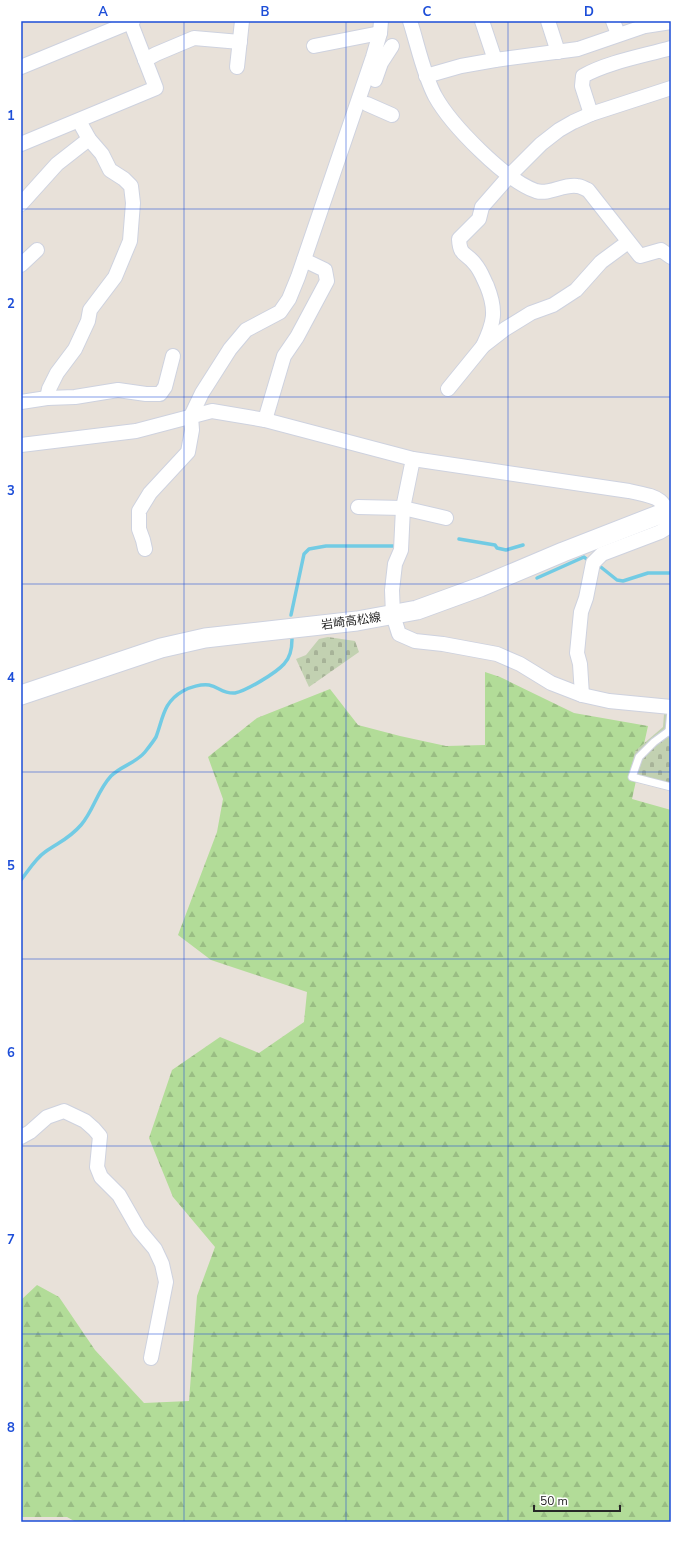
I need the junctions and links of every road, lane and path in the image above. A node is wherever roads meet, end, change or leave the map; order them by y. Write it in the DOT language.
graph roads {
  1 [pos="131,21"];
  2 [pos="242,21"];
  3 [pos="410,21"];
  4 [pos="482,21"];
  5 [pos="548,21"];
  6 [pos="613,21"];
  7 [pos="671,22"];
  8 [pos="380,27"];
  9 [pos="618,34"];
  10 [pos="240,42"];
  11 [pos="314,46"];
  12 [pos="392,46"];
  13 [pos="671,48"];
  14 [pos="558,52"];
  15 [pos="145,60"];
  16 [pos="495,60"];
  17 [pos="21,67"];
  18 [pos="237,67"];
  19 [pos="426,76"];
  20 [pos="671,88"];
  21 [pos="367,104"];
  22 [pos="591,114"];
  23 [pos="392,115"];
  24 [pos="79,121"];
  25 [pos="89,139"];
  26 [pos="21,144"];
  27 [pos="510,175"];
  28 [pos="21,204"];
  29 [pos="316,226"];
  30 [pos="628,242"];
  31 [pos="37,250"];
  32 [pos="671,257"];
  33 [pos="304,260"];
  34 [pos="21,265"];
  35 [pos="483,346"];
  36 [pos="173,356"];
  37 [pos="448,389"];
  38 [pos="47,398"];
  39 [pos="21,402"];
  40 [pos="191,416"];
  41 [pos="265,420"];
  42 [pos="21,445"];
  43 [pos="413,459"];
  44 [pos="358,507"];
  45 [pos="403,508"];
  46 [pos="670,511"];
  47 [pos="446,518"];
  48 [pos="145,549"];
  49 [pos="393,614"];
  50 [pos="21,694"];
  51 [pos="582,695"];
  52 [pos="671,708"];
  53 [pos="670,732"];
  54 [pos="671,787"];
  55 [pos="21,1137"];
  56 [pos="151,1358"];
  1 -- 15 [label="street"];
  1 -- 17 [label="street"];
  2 -- 10 [label="street"];
  3 -- 19 [label="street"];
  4 -- 16 [label="street"];
  5 -- 14 [label="street"];
  6 -- 9 [label="street"];
  7 -- 9 [label="street"];
  8 -- 11 [label="street"];
  8 -- 29 [label="street"];
  9 -- 14 [label="street"];
  10 -- 15 [label="street"];
  10 -- 18 [label="street"];
  12 -- 21 [label="street"];
  13 -- 22 [label="street"];
  14 -- 16 [label="street"];
  15 -- 24 [label="street"];
  16 -- 19 [label="street"];
  19 -- 27 [label="street"];
  20 -- 22 [label="street"];
  21 -- 23 [label="street"];
  21 -- 29 [label="street"];
  22 -- 27 [label="street"];
  24 -- 25 [label="street"];
  24 -- 26 [label="street"];
  25 -- 28 [label="street"];
  25 -- 38 [label="street"];
  27 -- 30 [label="street"];
  27 -- 35 [label="street"];
  29 -- 33 [label="street"];
  30 -- 32 [label="street"];
  30 -- 35 [label="street"];
  31 -- 34 [label="street"];
  33 -- 40 [label="street"];
  33 -- 41 [label="street"];
  35 -- 37 [label="street"];
  36 -- 38 [label="street"];
  38 -- 39 [label="street"];
  40 -- 41 [label="street"];
  40 -- 42 [label="street"];
  40 -- 48 [label="street"];
  41 -- 43 [label="street"];
  43 -- 45 [label="street"];
  43 -- 46 [label="street"];
  44 -- 45 [label="street"];
  45 -- 47 [label="street"];
  45 -- 49 [label="street"];
  46 -- 49 [label="main road, 岩崎高松線"];
  46 -- 51 [label="street"];
  49 -- 50 [label="main road, 岩崎高松線"];
  49 -- 51 [label="street"];
  51 -- 52 [label="street"];
  52 -- 53 [label="lane"];
  53 -- 54 [label="lane"];
  55 -- 56 [label="street"];
}
